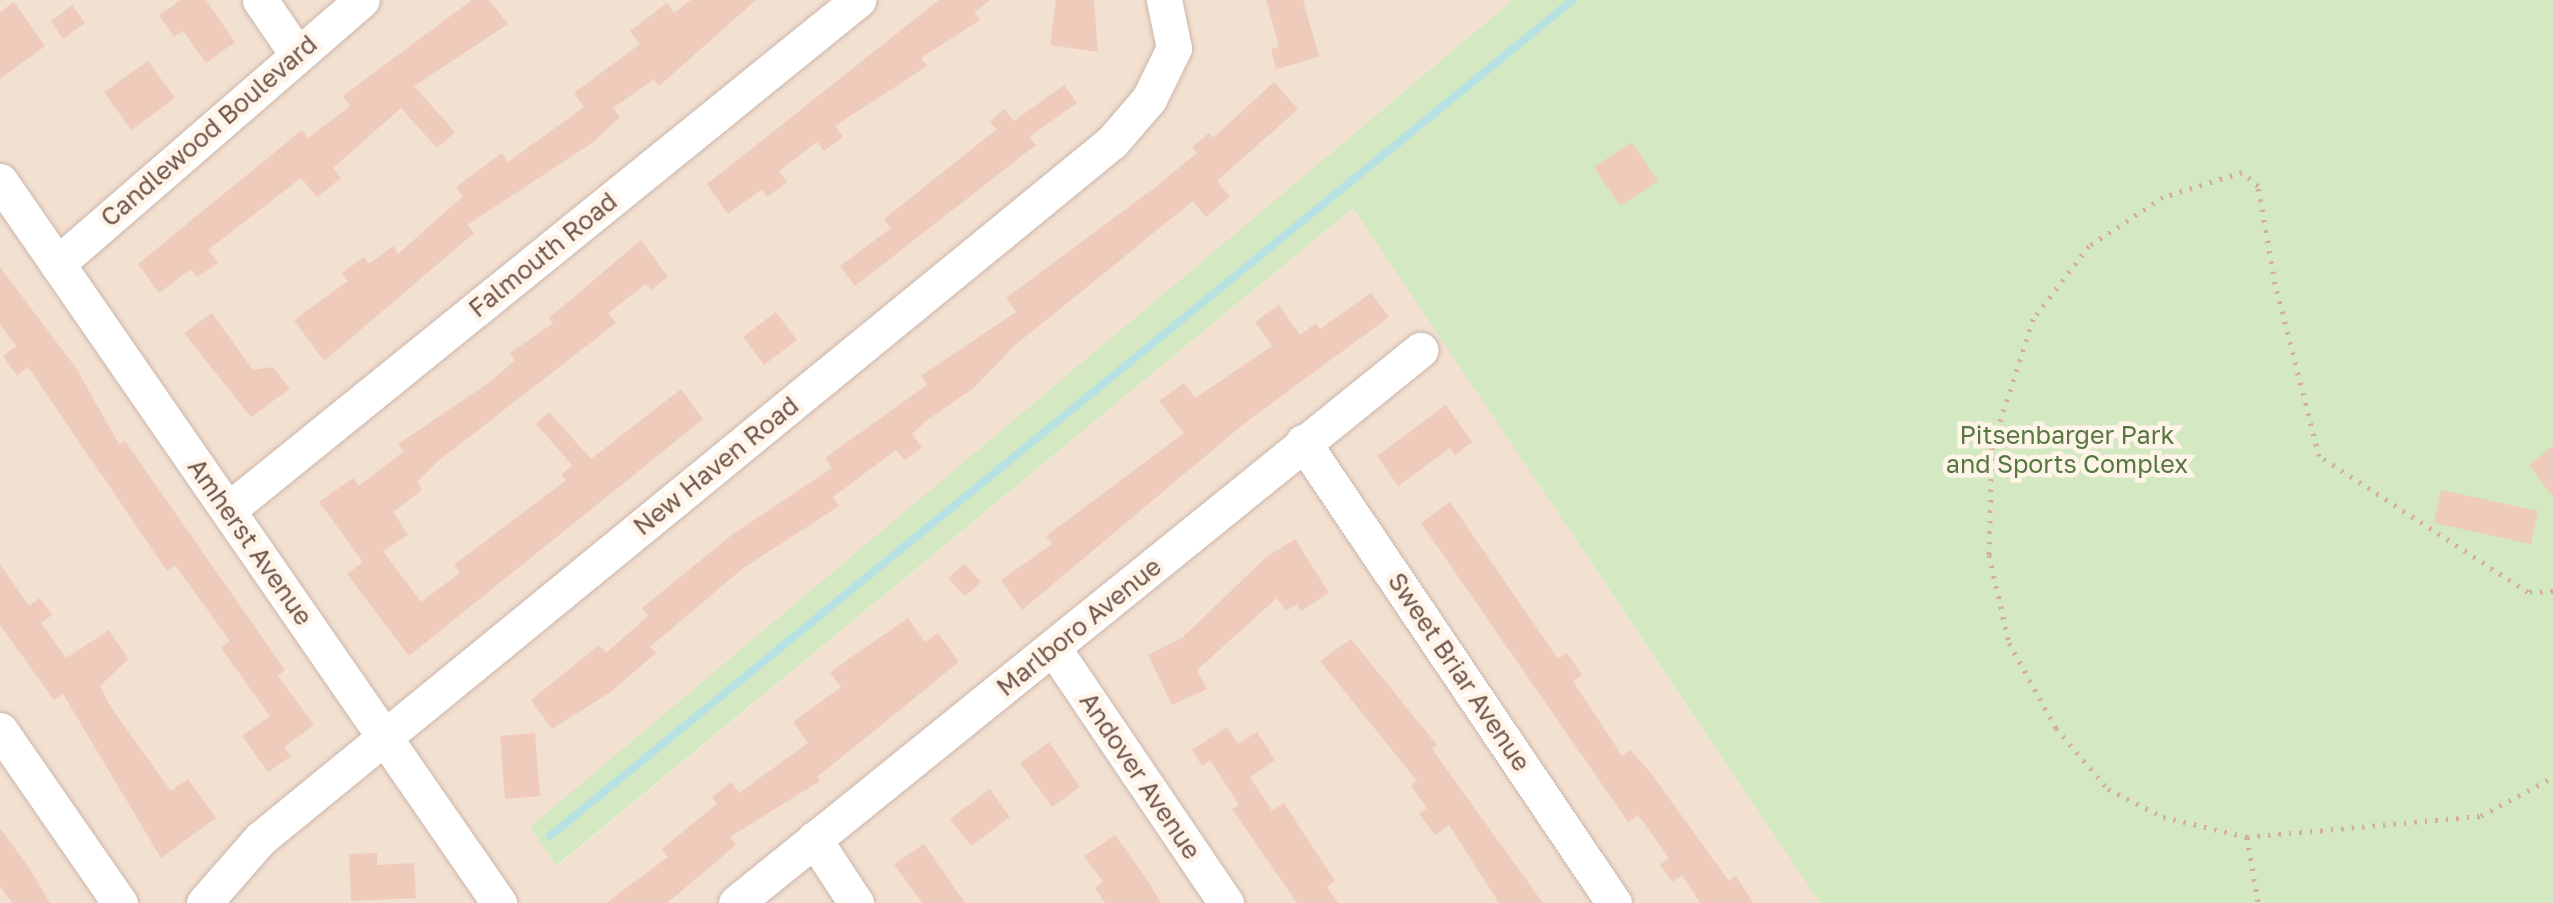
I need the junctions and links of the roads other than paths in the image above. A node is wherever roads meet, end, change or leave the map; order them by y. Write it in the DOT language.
graph roads {
  1 [pos="260,0"];
  2 [pos="362,0"];
  3 [pos="858,0"];
  4 [pos="1164,0"];
  5 [pos="297,54"];
  6 [pos="0,181"];
  7 [pos="57,264"];
  8 [pos="1420,350"];
  9 [pos="1303,442"];
  10 [pos="228,510"];
  11 [pos="1054,650"];
  12 [pos="0,730"];
  13 [pos="386,738"];
  14 [pos="814,839"];
  15 [pos="120,903"];
  16 [pos="204,903"];
  17 [pos="499,903"];
  18 [pos="736,903"];
  19 [pos="856,903"];
  20 [pos="1226,903"];
  21 [pos="1614,903"];
  1 -- 5 [label="street"];
  2 -- 5 [label="street, Candlewood Boulevard"];
  3 -- 10 [label="street, Falmouth Road"];
  4 -- 13 [label="street, New Haven Road"];
  5 -- 7 [label="street, Candlewood Boulevard"];
  6 -- 7 [label="street, Amherst Avenue"];
  7 -- 10 [label="street, Amherst Avenue"];
  8 -- 9 [label="street, Marlboro Avenue"];
  9 -- 11 [label="street, Marlboro Avenue"];
  9 -- 21 [label="street, Sweet Briar Avenue"];
  10 -- 13 [label="street, Amherst Avenue"];
  11 -- 14 [label="street, Marlboro Avenue"];
  11 -- 20 [label="street, Andover Avenue"];
  12 -- 15 [label="street"];
  13 -- 16 [label="street, New Haven Road"];
  13 -- 17 [label="street, Amherst Avenue"];
  14 -- 18 [label="street, Marlboro Avenue"];
  14 -- 19 [label="street"];
}
